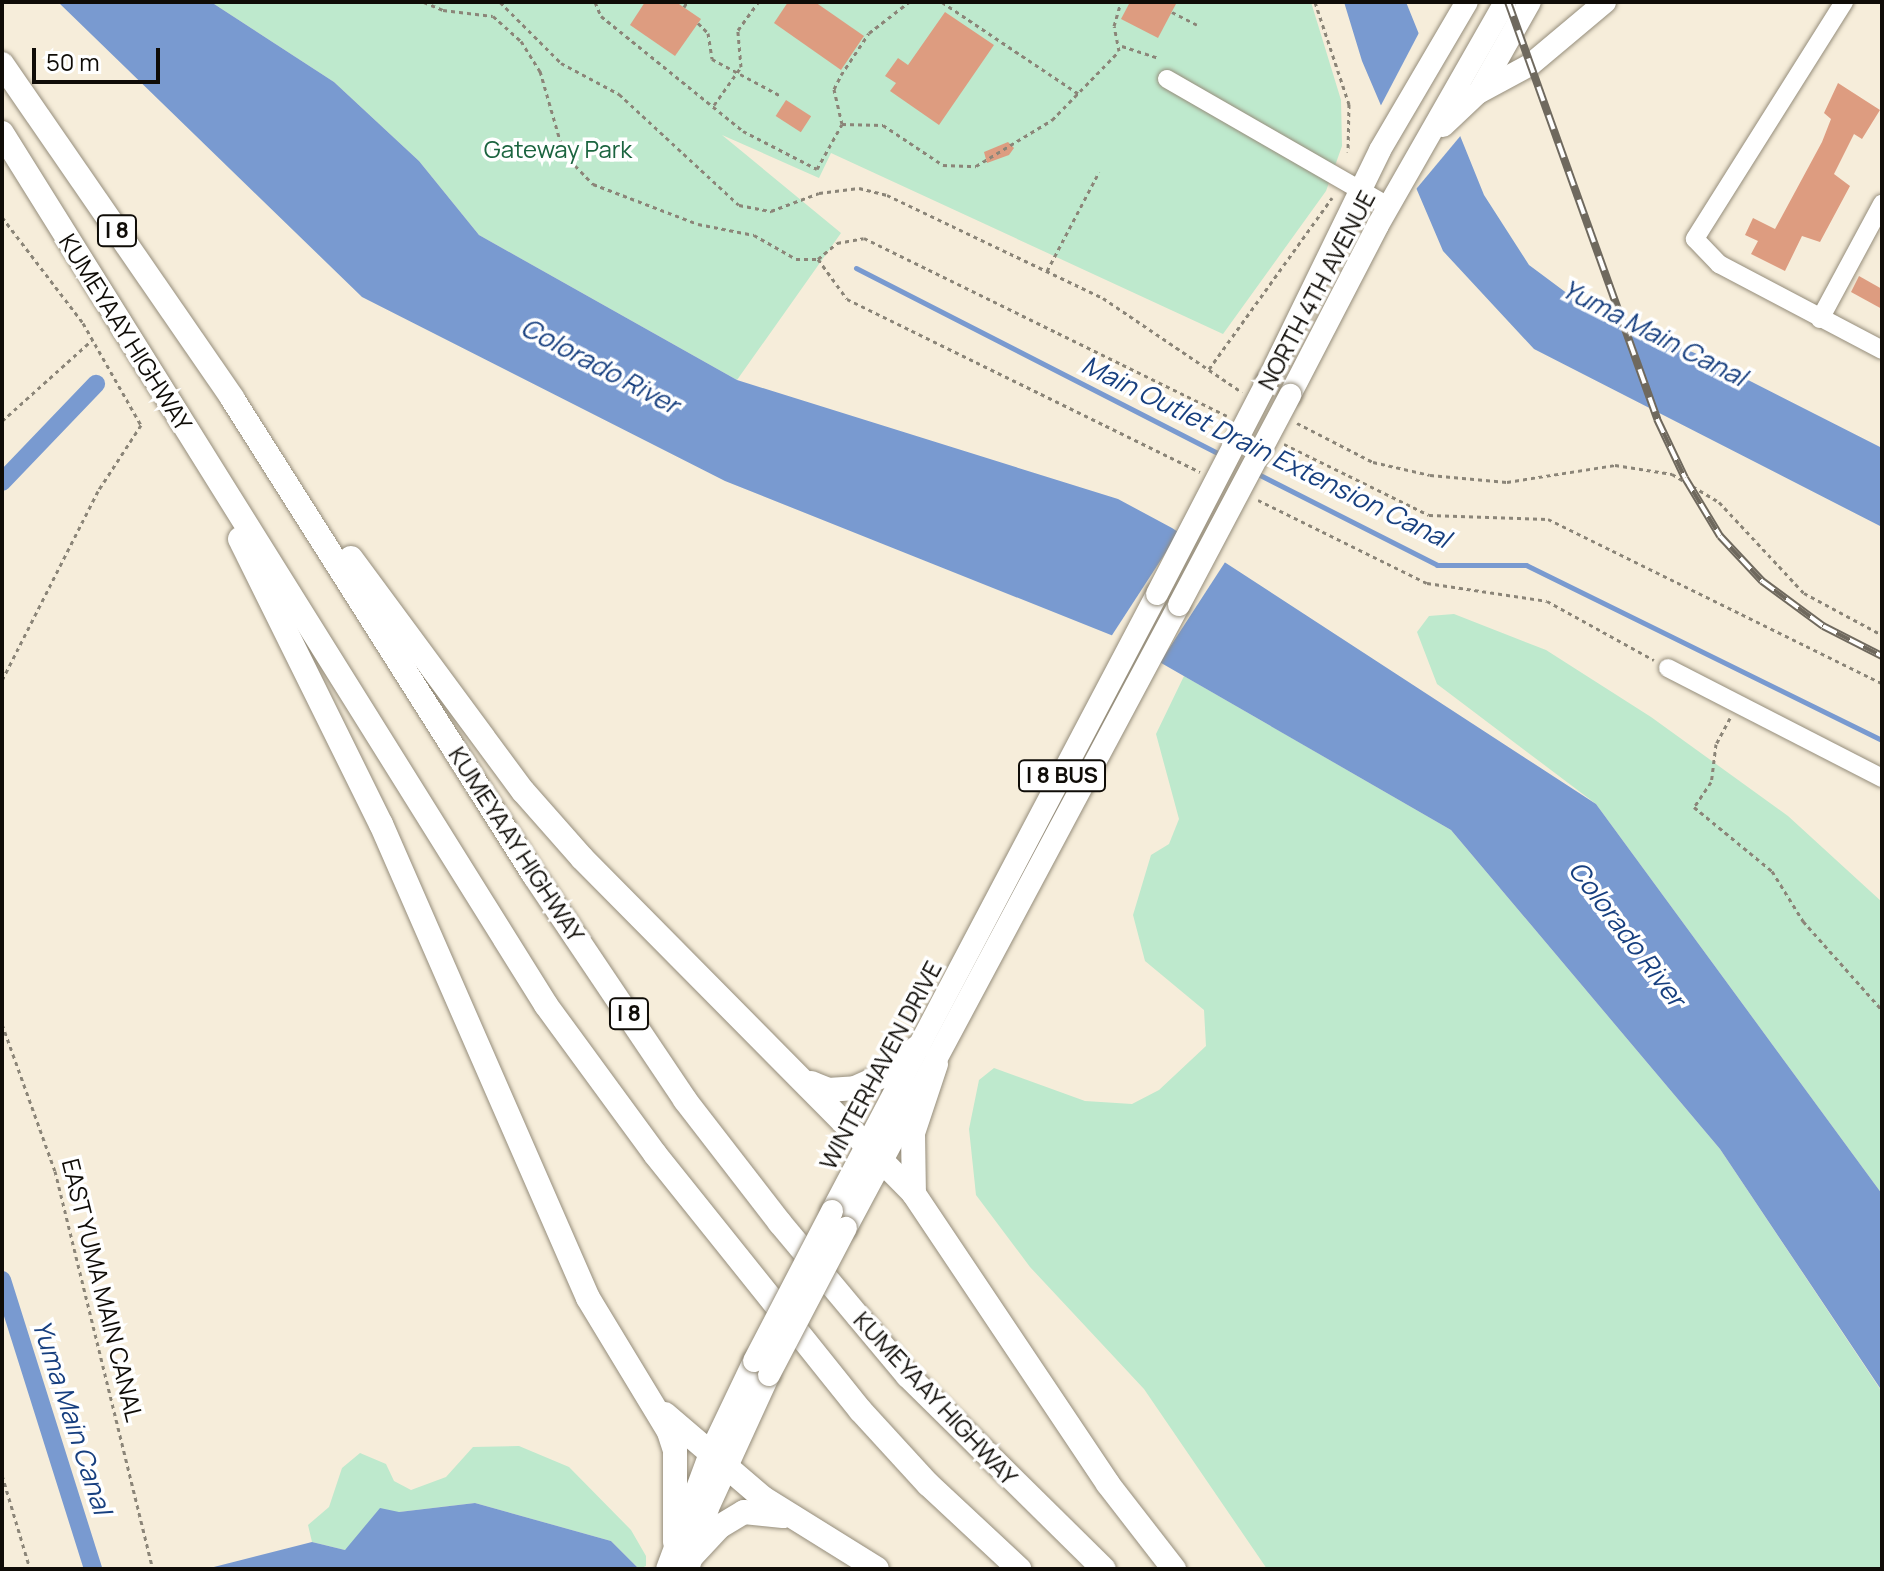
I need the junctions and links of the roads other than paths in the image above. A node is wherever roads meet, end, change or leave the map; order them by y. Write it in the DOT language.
graph roads {
  1 [pos="1467,2"];
  2 [pos="1505,2"];
  3 [pos="1530,2"];
  4 [pos="1605,2"];
  5 [pos="1844,2"];
  6 [pos="2,64"];
  7 [pos="1167,79"];
  8 [pos="1478,93"];
  9 [pos="1449,107"];
  10 [pos="2,133"];
  11 [pos="1362,190"];
  12 [pos="1882,204"];
  13 [pos="1388,206"];
  14 [pos="1820,319"];
  15 [pos="1882,350"];
  16 [pos="232,398"];
  17 [pos="182,422"];
  18 [pos="1157,594"];
  19 [pos="1179,605"];
  20 [pos="1668,668"];
  21 [pos="1882,778"];
  22 [pos="976,962"];
  23 [pos="927,1056"];
  24 [pos="809,1083"];
  25 [pos="873,1156"];
  26 [pos="914,1194"];
  27 [pos="654,1405"];
  28 [pos="718,1458"];
  29 [pos="800,1522"];
  30 [pos="685,1555"];
  31 [pos="667,1569"];
  32 [pos="877,1569"];
  33 [pos="1019,1569"];
  34 [pos="1104,1569"];
  35 [pos="1174,1569"];
  1 -- 11 [label="main road, NORTH 4TH AVENUE / I 8 BUS"];
  2 -- 9 [label="main road, NORTH 4TH AVENUE / I 8 BUS"];
  3 -- 8 [label="main road"];
  4 -- 8 [label="main road"];
  5 -- 14 [label="street"];
  6 -- 16 [label="highway, KUMEYAAY HIGHWAY / I 8"];
  7 -- 11 [label="street"];
  8 -- 9 [label="main road"];
  9 -- 13 [label="main road, NORTH 4TH AVENUE / I 8 BUS"];
  10 -- 17 [label="highway, KUMEYAAY HIGHWAY / I 8"];
  11 -- 13 [label="street"];
  11 -- 18 [label="main road, NORTH 4TH AVENUE / I 8 BUS, bridge"];
  12 -- 14 [label="street"];
  13 -- 19 [label="main road, NORTH 4TH AVENUE / I 8 BUS, bridge"];
  14 -- 15 [label="street"];
  16 -- 24 [label="highway"];
  16 -- 34 [label="highway, KUMEYAAY HIGHWAY / I 8"];
  17 -- 27 [label="highway"];
  17 -- 33 [label="highway, KUMEYAAY HIGHWAY / I 8"];
  18 -- 22 [label="main road, WINTERHAVEN DRIVE / I 8 BUS"];
  19 -- 22 [label="main road, WINTERHAVEN DRIVE / I 8 BUS"];
  20 -- 21 [label="street"];
  22 -- 23 [label="main road, WINTERHAVEN DRIVE / I 8 BUS"];
  23 -- 24 [label="highway"];
  23 -- 25 [label="main road, WINTERHAVEN DRIVE / I 8 BUS"];
  23 -- 26 [label="highway"];
  24 -- 25 [label="highway"];
  25 -- 26 [label="highway"];
  25 -- 28 [label="main road, WINTERHAVEN DRIVE / I 8 BUS, bridge"];
  26 -- 35 [label="highway"];
  27 -- 28 [label="highway"];
  27 -- 30 [label="highway"];
  28 -- 29 [label="highway"];
  28 -- 30 [label="main road, WINTERHAVEN DRIVE / I 8 BUS"];
  29 -- 30 [label="highway"];
  29 -- 32 [label="highway"];
  30 -- 31 [label="main road, WINTERHAVEN DRIVE / I 8 BUS"];
}
